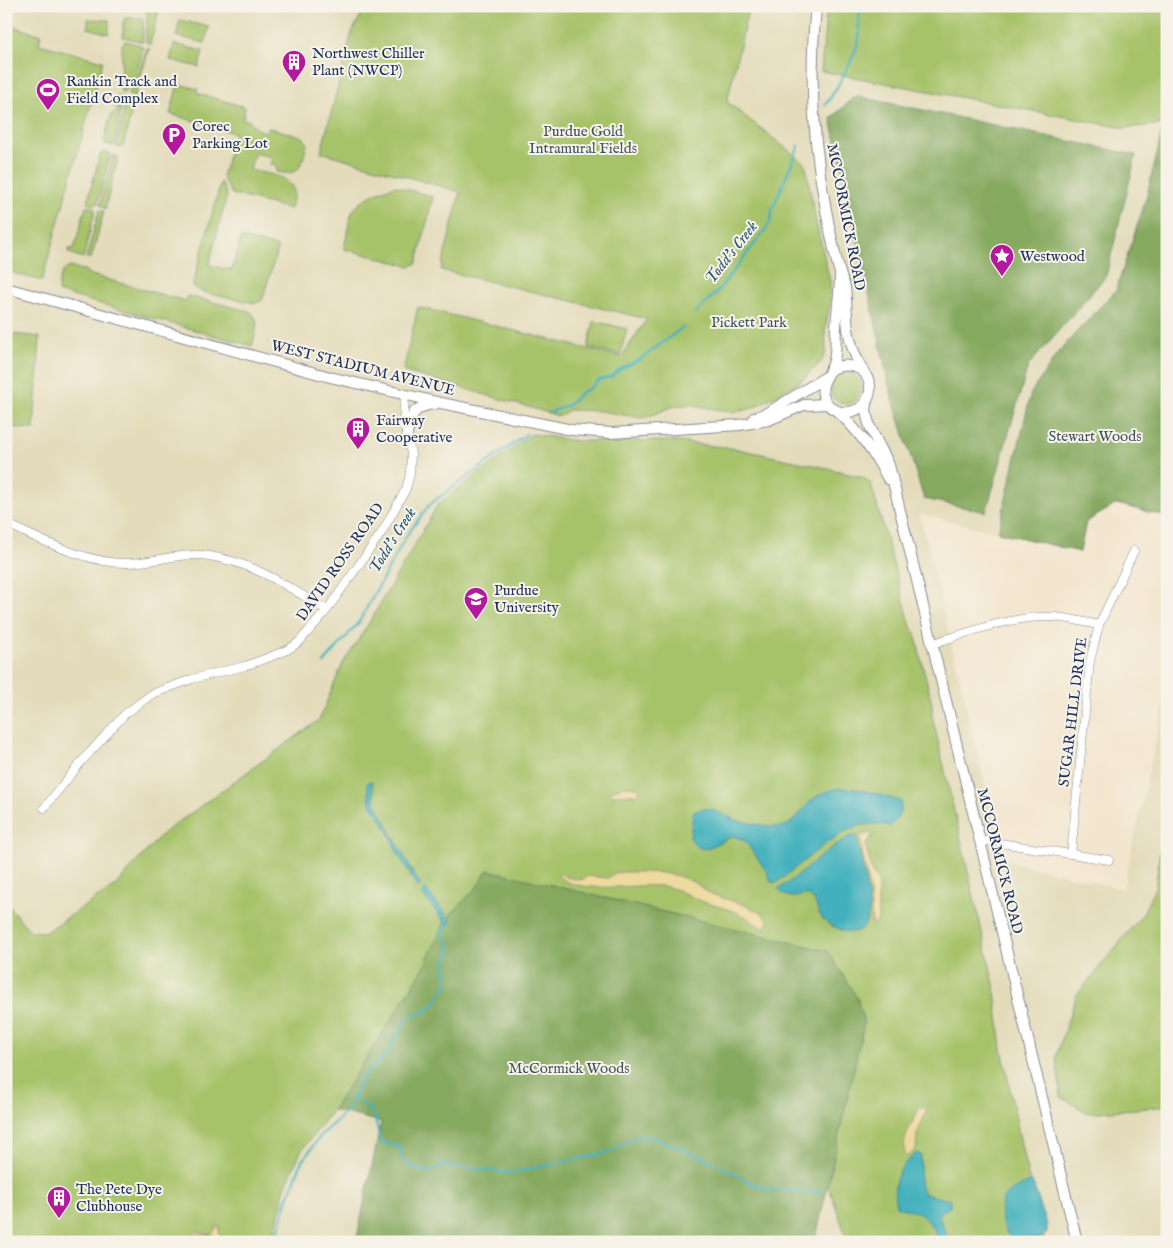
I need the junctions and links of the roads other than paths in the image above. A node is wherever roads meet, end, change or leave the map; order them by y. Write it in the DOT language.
graph roads {
  1 [pos="816,6"];
  2 [pos="840,274"];
  3 [pos="6,288"];
  4 [pos="863,371"];
  5 [pos="827,374"];
  6 [pos="405,395"];
  7 [pos="441,403"];
  8 [pos="866,403"];
  9 [pos="828,404"];
  10 [pos="837,411"];
  11 [pos="719,426"];
  12 [pos="407,434"];
  13 [pos="893,488"];
  14 [pos="6,524"];
  15 [pos="1134,551"];
  16 [pos="327,610"];
  17 [pos="1099,626"];
  18 [pos="931,644"];
  19 [pos="44,808"];
  20 [pos="980,842"];
  21 [pos="1071,854"];
  22 [pos="1109,860"];
  23 [pos="1077,1242"];
  1 -- 2 [label="street, MCCORMICK ROAD"];
  2 -- 4 [label="street, MCCORMICK ROAD"];
  2 -- 5 [label="street"];
  3 -- 6 [label="street, WEST STADIUM AVENUE"];
  4 -- 5 [label="street"];
  4 -- 8 [label="street"];
  5 -- 9 [label="street"];
  5 -- 11 [label="street, WEST STADIUM AVENUE"];
  6 -- 7 [label="street, WEST STADIUM AVENUE"];
  6 -- 12 [label="street, DAVID ROSS ROAD"];
  7 -- 11 [label="street, WEST STADIUM AVENUE"];
  7 -- 12 [label="street"];
  8 -- 10 [label="street"];
  8 -- 13 [label="street, MCCORMICK ROAD"];
  9 -- 10 [label="street"];
  9 -- 11 [label="street, WEST STADIUM AVENUE"];
  10 -- 13 [label="street, MCCORMICK ROAD"];
  12 -- 16 [label="street, DAVID ROSS ROAD"];
  13 -- 18 [label="street, MCCORMICK ROAD"];
  14 -- 16 [label="street"];
  15 -- 17 [label="street, SUGAR HILL DRIVE"];
  16 -- 19 [label="street, DAVID ROSS ROAD"];
  17 -- 18 [label="street"];
  17 -- 21 [label="street, SUGAR HILL DRIVE"];
  18 -- 20 [label="street, MCCORMICK ROAD"];
  20 -- 21 [label="street"];
  20 -- 23 [label="street, MCCORMICK ROAD"];
  21 -- 22 [label="street"];
}
